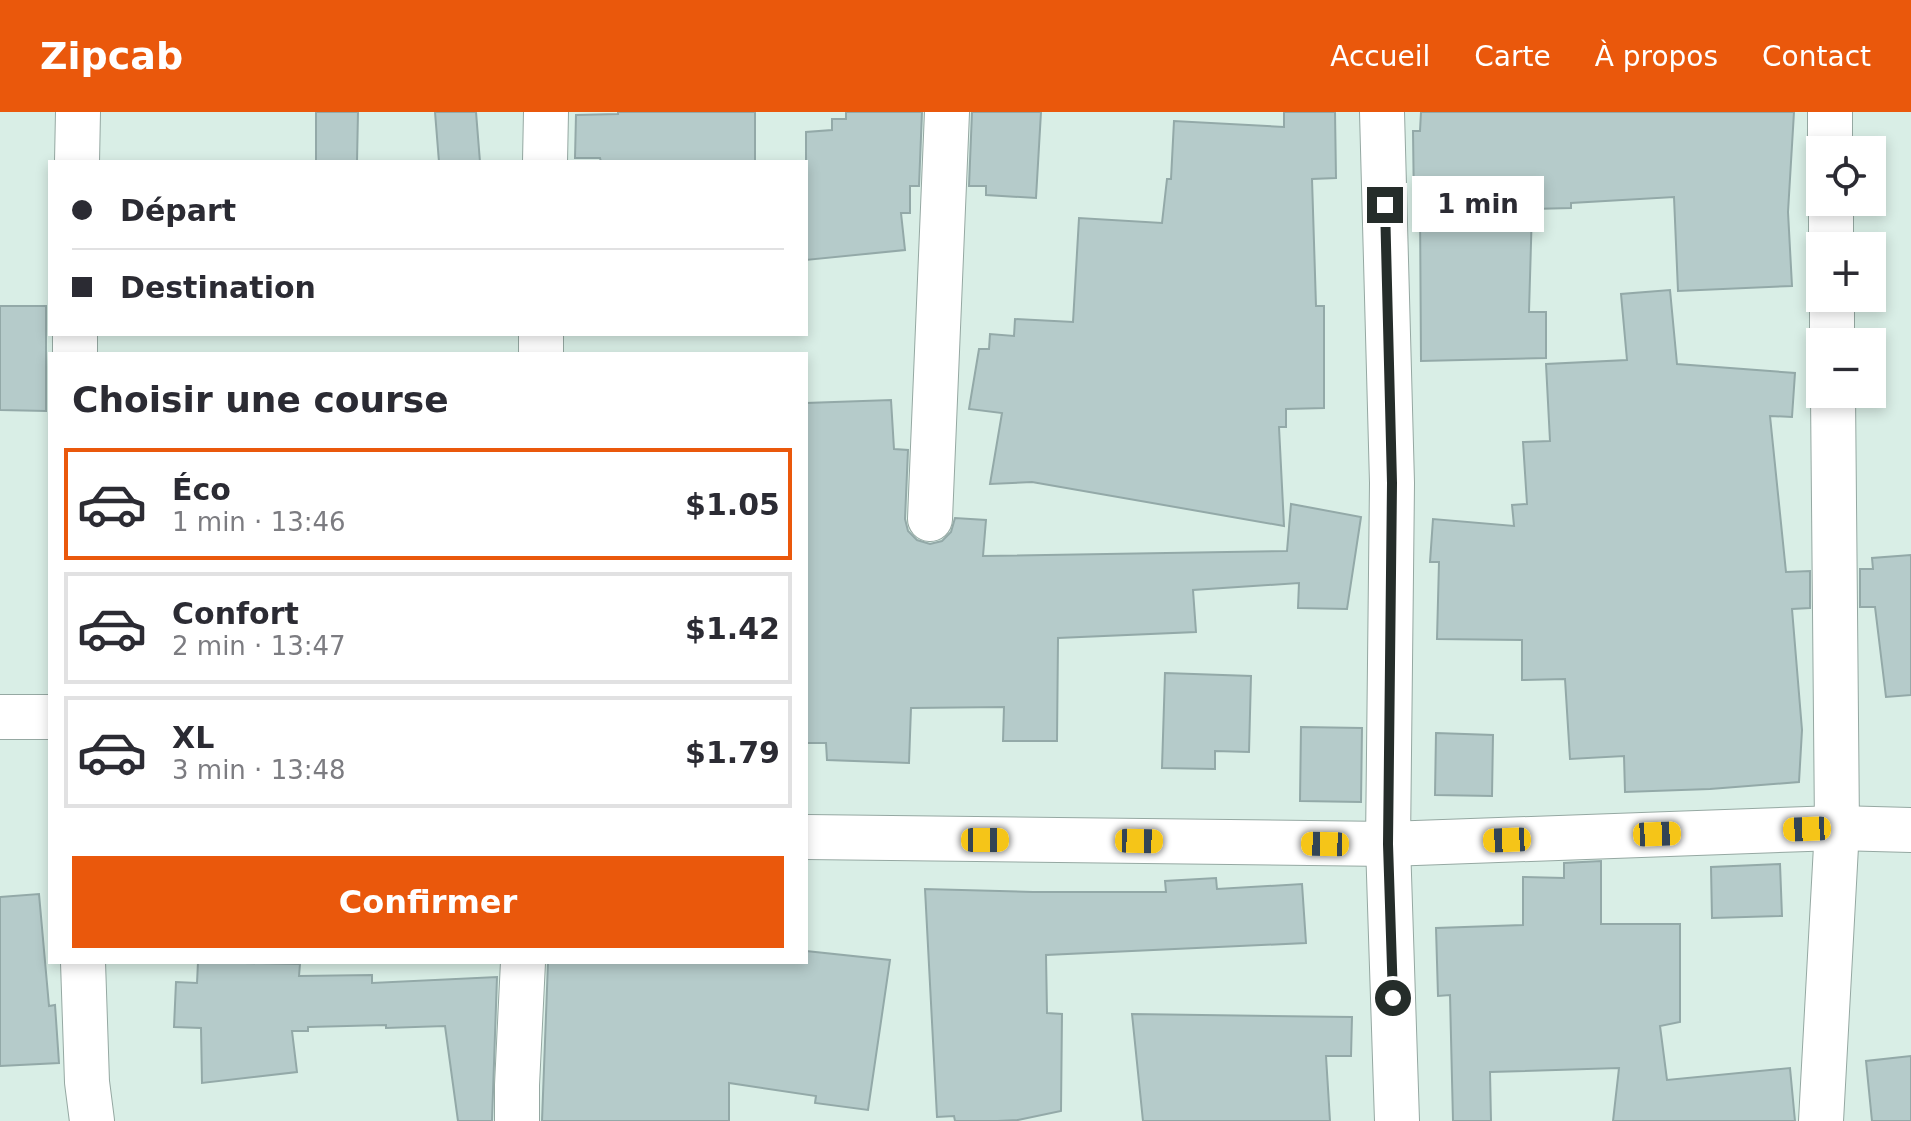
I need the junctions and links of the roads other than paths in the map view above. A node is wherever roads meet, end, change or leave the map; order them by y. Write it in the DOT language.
graph roads {
  1 [pos="78,112"];
  2 [pos="546,112"];
  3 [pos="947,112"];
  4 [pos="1382,112"];
  5 [pos="1830,112"];
  6 [pos="1830,136"];
  7 [pos="77,160"];
  8 [pos="545,160"];
  9 [pos="1833,408"];
  10 [pos="930,519"];
  11 [pos="0,717"];
  12 [pos="48,717"];
  13 [pos="1837,828"];
  14 [pos="1911,830"];
  15 [pos="808,837"];
  16 [pos="1388,844"];
  17 [pos="83,964"];
  18 [pos="523,964"];
  19 [pos="92,1121"];
  20 [pos="517,1121"];
  21 [pos="1397,1121"];
  22 [pos="1821,1121"];
  1 -- 7 [label="street"];
  2 -- 8 [label="street"];
  3 -- 10 [label="street"];
  4 -- 16 [label="street"];
  5 -- 6 [label="street"];
  9 -- 13 [label="street"];
  11 -- 12 [label="street"];
  13 -- 14 [label="street"];
  13 -- 16 [label="street"];
  13 -- 22 [label="street"];
  15 -- 16 [label="street"];
  16 -- 21 [label="street"];
  17 -- 19 [label="street"];
  18 -- 20 [label="street"];
}
